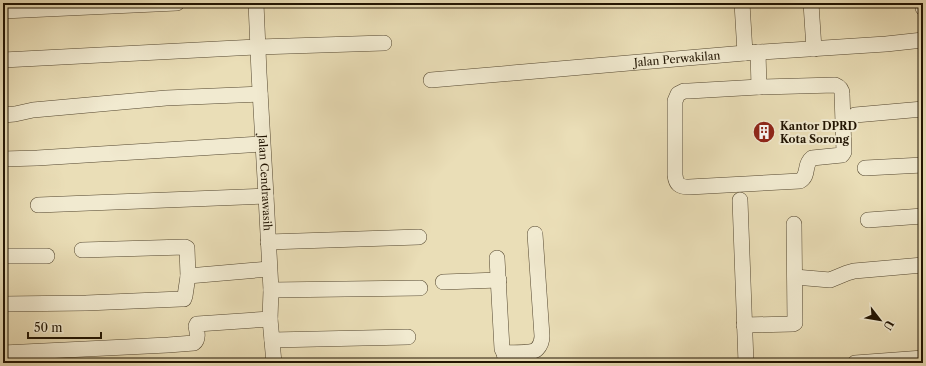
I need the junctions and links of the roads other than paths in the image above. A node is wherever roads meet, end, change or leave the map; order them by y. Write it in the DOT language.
graph roads {
  1 [pos="177,3"];
  2 [pos="256,3"];
  3 [pos="742,3"];
  4 [pos="811,3"];
  5 [pos="923,3"];
  6 [pos="923,8"];
  7 [pos="3,11"];
  8 [pos="923,40"];
  9 [pos="384,43"];
  10 [pos="258,47"];
  11 [pos="814,49"];
  12 [pos="751,52"];
  13 [pos="3,60"];
  14 [pos="431,80"];
  15 [pos="759,87"];
  16 [pos="260,94"];
  17 [pos="923,109"];
  18 [pos="3,115"];
  19 [pos="855,115"];
  20 [pos="262,144"];
  21 [pos="3,160"];
  22 [pos="923,165"];
  23 [pos="865,168"];
  24 [pos="266,196"];
  25 [pos="740,200"];
  26 [pos="38,205"];
  27 [pos="923,216"];
  28 [pos="868,220"];
  29 [pos="794,224"];
  30 [pos="535,234"];
  31 [pos="419,237"];
  32 [pos="268,242"];
  33 [pos="82,250"];
  34 [pos="3,256"];
  35 [pos="47,256"];
  36 [pos="497,258"];
  37 [pos="923,265"];
  38 [pos="269,269"];
  39 [pos="188,276"];
  40 [pos="795,277"];
  41 [pos="499,280"];
  42 [pos="443,282"];
  43 [pos="420,288"];
  44 [pos="271,290"];
  45 [pos="3,304"];
  46 [pos="270,319"];
  47 [pos="744,325"];
  48 [pos="408,337"];
  49 [pos="272,340"];
  50 [pos="3,353"];
  51 [pos="505,358"];
  52 [pos="923,358"];
  53 [pos="274,363"];
  54 [pos="746,363"];
  55 [pos="855,363"];
  56 [pos="863,363"];
  1 -- 7 [label="street"];
  2 -- 10 [label="street, Jalan Cendrawasih"];
  3 -- 12 [label="street"];
  4 -- 11 [label="street"];
  5 -- 6 [label="street"];
  8 -- 11 [label="street, Jalan Perwakilan"];
  9 -- 10 [label="street"];
  10 -- 13 [label="street"];
  10 -- 16 [label="street, Jalan Cendrawasih"];
  11 -- 12 [label="street, Jalan Perwakilan"];
  12 -- 14 [label="street, Jalan Perwakilan"];
  12 -- 15 [label="street"];
  15 -- 15 [label="street"];
  16 -- 18 [label="street"];
  16 -- 20 [label="street, Jalan Cendrawasih"];
  17 -- 19 [label="street"];
  20 -- 21 [label="street"];
  20 -- 24 [label="street, Jalan Cendrawasih"];
  22 -- 23 [label="street"];
  24 -- 26 [label="street"];
  24 -- 32 [label="street, Jalan Cendrawasih"];
  25 -- 47 [label="street"];
  27 -- 28 [label="street"];
  29 -- 40 [label="street"];
  30 -- 51 [label="street"];
  31 -- 32 [label="street"];
  32 -- 38 [label="street, Jalan Cendrawasih"];
  33 -- 39 [label="street"];
  34 -- 35 [label="street"];
  36 -- 41 [label="street"];
  37 -- 40 [label="street"];
  38 -- 39 [label="street"];
  38 -- 44 [label="street, Jalan Cendrawasih"];
  39 -- 45 [label="street"];
  40 -- 47 [label="street"];
  41 -- 42 [label="street"];
  41 -- 51 [label="street"];
  43 -- 44 [label="street"];
  44 -- 46 [label="street, Jalan Cendrawasih"];
  46 -- 49 [label="street, Jalan Cendrawasih"];
  46 -- 50 [label="street"];
  47 -- 54 [label="street"];
  48 -- 49 [label="street"];
  49 -- 53 [label="street, Jalan Cendrawasih"];
  52 -- 56 [label="street"];
  55 -- 56 [label="street"];
}
